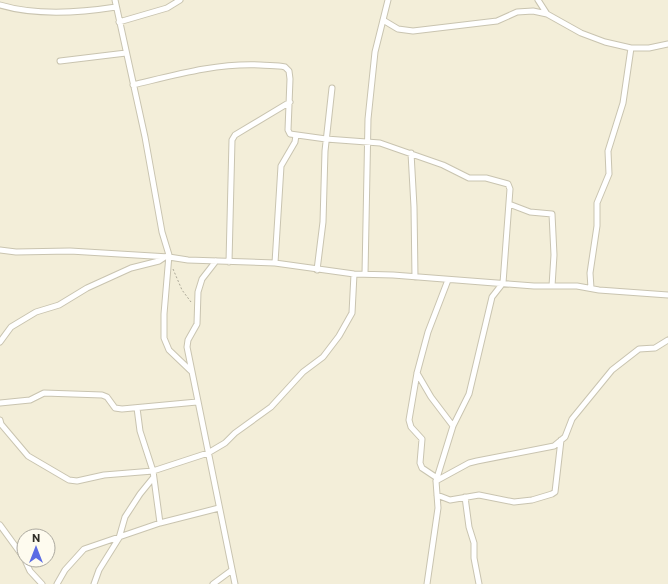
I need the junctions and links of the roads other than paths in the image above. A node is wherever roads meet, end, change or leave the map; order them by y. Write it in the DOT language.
graph roads {
  1 [pos="115,0"];
  2 [pos="180,0"];
  3 [pos="388,0"];
  4 [pos="538,0"];
  5 [pos="0,5"];
  6 [pos="116,7"];
  7 [pos="547,14"];
  8 [pos="383,20"];
  9 [pos="119,22"];
  10 [pos="668,44"];
  11 [pos="630,48"];
  12 [pos="126,53"];
  13 [pos="60,61"];
  14 [pos="133,86"];
  15 [pos="332,88"];
  16 [pos="290,102"];
  17 [pos="296,135"];
  18 [pos="326,139"];
  19 [pos="367,142"];
  20 [pos="411,153"];
  21 [pos="509,204"];
  22 [pos="0,250"];
  23 [pos="167,259"];
  24 [pos="216,261"];
  25 [pos="229,262"];
  26 [pos="275,264"];
  27 [pos="317,270"];
  28 [pos="354,274"];
  29 [pos="365,274"];
  30 [pos="415,277"];
  31 [pos="448,280"];
  32 [pos="503,283"];
  33 [pos="552,286"];
  34 [pos="591,288"];
  35 [pos="668,295"];
  36 [pos="668,340"];
  37 [pos="0,342"];
  38 [pos="192,372"];
  39 [pos="417,373"];
  40 [pos="197,402"];
  41 [pos="0,403"];
  42 [pos="137,408"];
  43 [pos="0,420"];
  44 [pos="452,426"];
  45 [pos="561,440"];
  46 [pos="208,453"];
  47 [pos="153,471"];
  48 [pos="153,478"];
  49 [pos="437,480"];
  50 [pos="437,494"];
  51 [pos="465,497"];
  52 [pos="219,508"];
  53 [pos="160,523"];
  54 [pos="0,525"];
  55 [pos="120,538"];
  56 [pos="16,548"];
  57 [pos="28,568"];
  58 [pos="232,570"];
  59 [pos="42,584"];
  60 [pos="57,584"];
  61 [pos="94,584"];
  62 [pos="212,584"];
  63 [pos="235,584"];
  64 [pos="427,584"];
  65 [pos="479,584"];
  1 -- 6 [label="street"];
  2 -- 9 [label="street"];
  3 -- 8 [label="street"];
  4 -- 7 [label="street"];
  5 -- 6 [label="street"];
  6 -- 9 [label="street"];
  7 -- 8 [label="street"];
  7 -- 11 [label="street"];
  8 -- 19 [label="street"];
  9 -- 12 [label="street"];
  10 -- 11 [label="street"];
  11 -- 34 [label="street"];
  12 -- 13 [label="street"];
  12 -- 14 [label="street"];
  14 -- 16 [label="street"];
  14 -- 23 [label="street"];
  15 -- 18 [label="street"];
  16 -- 17 [label="street"];
  16 -- 25 [label="street"];
  17 -- 18 [label="street"];
  17 -- 26 [label="street"];
  18 -- 19 [label="street"];
  18 -- 27 [label="street"];
  19 -- 20 [label="street"];
  19 -- 29 [label="street"];
  20 -- 21 [label="street"];
  20 -- 30 [label="street"];
  21 -- 32 [label="street"];
  21 -- 33 [label="street"];
  22 -- 23 [label="street"];
  23 -- 24 [label="street"];
  23 -- 37 [label="street"];
  23 -- 38 [label="street"];
  24 -- 25 [label="street"];
  24 -- 38 [label="street"];
  25 -- 26 [label="street"];
  26 -- 27 [label="street"];
  27 -- 28 [label="street"];
  28 -- 29 [label="street"];
  28 -- 46 [label="street"];
  29 -- 30 [label="street"];
  30 -- 31 [label="street"];
  31 -- 32 [label="street"];
  31 -- 39 [label="street"];
  32 -- 33 [label="street"];
  32 -- 44 [label="street"];
  33 -- 34 [label="street"];
  34 -- 35 [label="street"];
  36 -- 45 [label="street"];
  38 -- 40 [label="street"];
  39 -- 44 [label="street"];
  39 -- 49 [label="street"];
  40 -- 42 [label="street"];
  40 -- 46 [label="street"];
  41 -- 42 [label="street"];
  42 -- 47 [label="street"];
  43 -- 47 [label="street"];
  44 -- 49 [label="street"];
  45 -- 49 [label="street"];
  45 -- 51 [label="street"];
  46 -- 47 [label="street"];
  46 -- 52 [label="street"];
  47 -- 48 [label="street"];
  48 -- 53 [label="street"];
  48 -- 55 [label="street"];
  49 -- 50 [label="street"];
  50 -- 51 [label="street"];
  50 -- 64 [label="street"];
  51 -- 65 [label="street"];
  52 -- 53 [label="street"];
  52 -- 58 [label="street"];
  53 -- 55 [label="street"];
  54 -- 56 [label="street"];
  55 -- 60 [label="street"];
  55 -- 61 [label="street"];
  57 -- 59 [label="street"];
  58 -- 62 [label="street"];
  58 -- 63 [label="street"];
}
